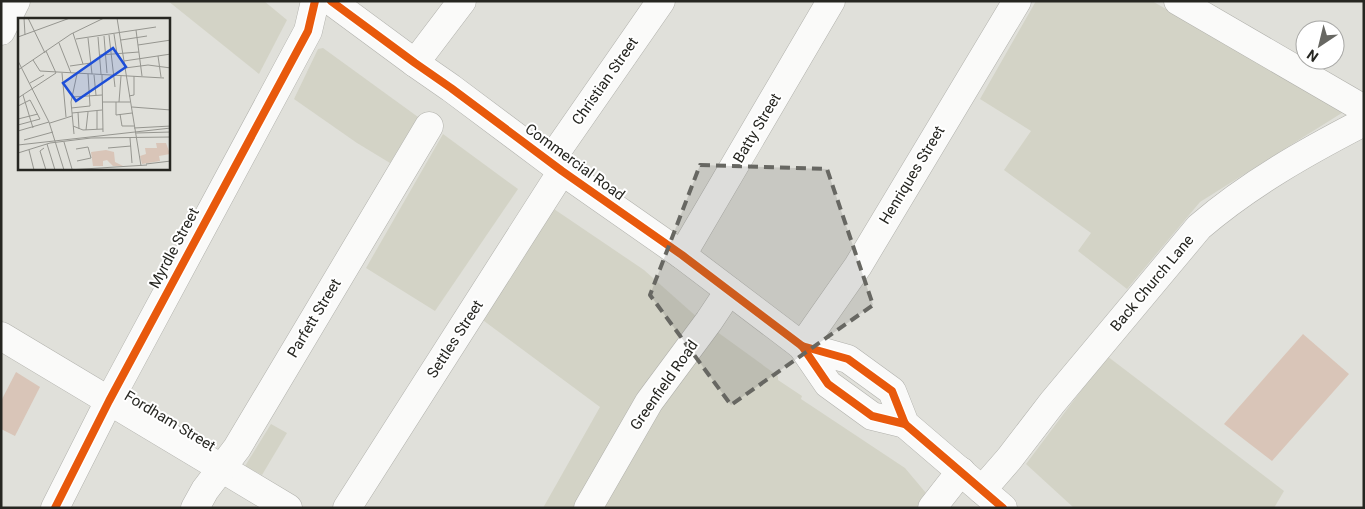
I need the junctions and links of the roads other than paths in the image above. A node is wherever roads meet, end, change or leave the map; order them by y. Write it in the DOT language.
graph roads {
  1 [pos="16,1"];
  2 [pos="314,1"];
  3 [pos="331,1"];
  4 [pos="462,1"];
  5 [pos="661,1"];
  6 [pos="831,1"];
  7 [pos="1017,1"];
  8 [pos="1178,1"];
  9 [pos="1,31"];
  10 [pos="415,63"];
  11 [pos="1364,109"];
  12 [pos="1364,122"];
  13 [pos="428,126"];
  14 [pos="556,166"];
  15 [pos="682,255"];
  16 [pos="729,291"];
  17 [pos="1,336"];
  18 [pos="802,346"];
  19 [pos="108,401"];
  20 [pos="221,468"];
  21 [pos="961,471"];
  22 [pos="982,490"];
  23 [pos="592,506"];
  24 [pos="55,508"];
  25 [pos="195,508"];
  26 [pos="288,508"];
  27 [pos="347,508"];
  28 [pos="932,508"];
  29 [pos="1003,508"];
  1 -- 9 [label="main road"];
  2 -- 19 [label="main road, Myrdle Street"];
  3 -- 10 [label="main road, Commercial Road"];
  4 -- 10 [label="main road"];
  5 -- 14 [label="main road, Christian Street"];
  6 -- 15 [label="main road, Batty Street"];
  7 -- 18 [label="main road, Henriques Street"];
  8 -- 11 [label="main road"];
  10 -- 14 [label="main road, Commercial Road"];
  12 -- 22 [label="main road, Back Church Lane"];
  13 -- 20 [label="main road, Parfett Street"];
  14 -- 15 [label="main road, Commercial Road"];
  14 -- 27 [label="main road, Settles Street"];
  15 -- 16 [label="main road, Commercial Road"];
  16 -- 18 [label="main road, Commercial Road"];
  16 -- 23 [label="main road, Greenfield Road"];
  17 -- 19 [label="main road, Fordham Street"];
  18 -- 21 [label="main road, Commercial Road"];
  19 -- 20 [label="main road, Fordham Street"];
  19 -- 24 [label="main road, Myrdle Street"];
  20 -- 25 [label="main road, Parfett Street"];
  20 -- 26 [label="main road, Fordham Street"];
  21 -- 22 [label="main road, Commercial Road"];
  21 -- 28 [label="main road"];
  22 -- 29 [label="main road, Commercial Road"];
}
